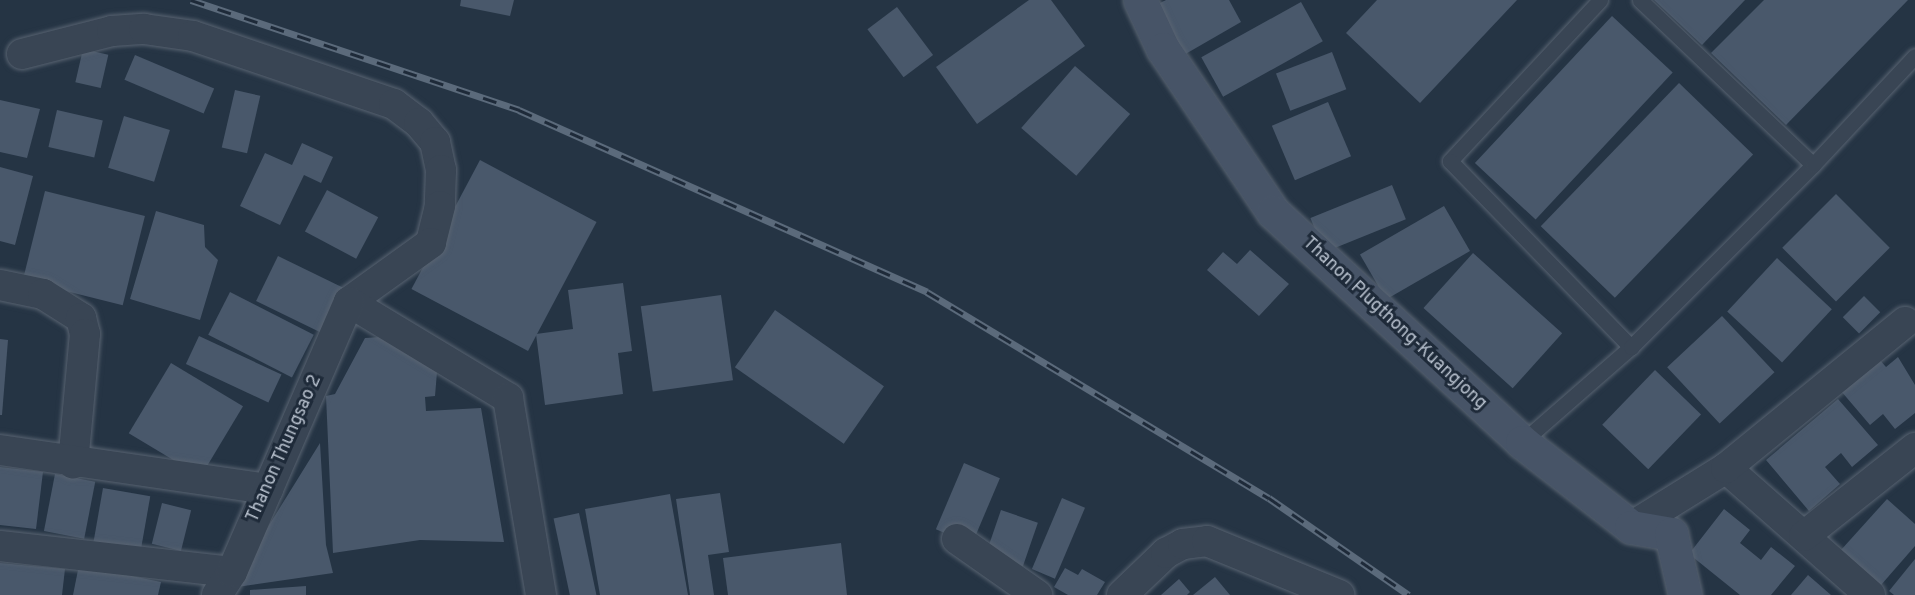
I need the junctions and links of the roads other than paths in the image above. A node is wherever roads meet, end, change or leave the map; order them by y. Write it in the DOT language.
graph roads {
  1 [pos="1140,0"];
  2 [pos="1600,0"];
  3 [pos="1640,0"];
  4 [pos="22,54"];
  5 [pos="1915,56"];
  6 [pos="1813,165"];
  7 [pos="0,285"];
  8 [pos="350,302"];
  9 [pos="1910,321"];
  10 [pos="1631,346"];
  11 [pos="1522,442"];
  12 [pos="1915,448"];
  13 [pos="0,450"];
  14 [pos="73,463"];
  15 [pos="1726,468"];
  16 [pos="268,489"];
  17 [pos="1631,527"];
  18 [pos="1804,536"];
  19 [pos="957,539"];
  20 [pos="0,546"];
  21 [pos="224,584"];
  22 [pos="541,595"];
  23 [pos="1037,595"];
  24 [pos="1122,595"];
  25 [pos="1339,595"];
  26 [pos="1685,595"];
  27 [pos="1870,595"];
  1 -- 11 [label="street, Thanon Plugthong-Kuangjong"];
  2 -- 10 [label="lane"];
  3 -- 6 [label="lane"];
  4 -- 8 [label="street"];
  5 -- 6 [label="lane"];
  6 -- 10 [label="lane"];
  7 -- 14 [label="street"];
  8 -- 16 [label="street, Thanon Thungsao 2"];
  8 -- 22 [label="street"];
  9 -- 15 [label="street"];
  10 -- 11 [label="lane"];
  11 -- 17 [label="street, Thanon Plugthong-Kuangjong"];
  12 -- 18 [label="street"];
  13 -- 14 [label="street"];
  14 -- 16 [label="street"];
  15 -- 17 [label="street"];
  15 -- 18 [label="street"];
  16 -- 21 [label="street, Thanon Thungsao 2"];
  17 -- 26 [label="street, Thanon Plugthong-Kuangjong"];
  18 -- 27 [label="street"];
  19 -- 23 [label="street"];
  20 -- 21 [label="street"];
  24 -- 25 [label="street"];
}
